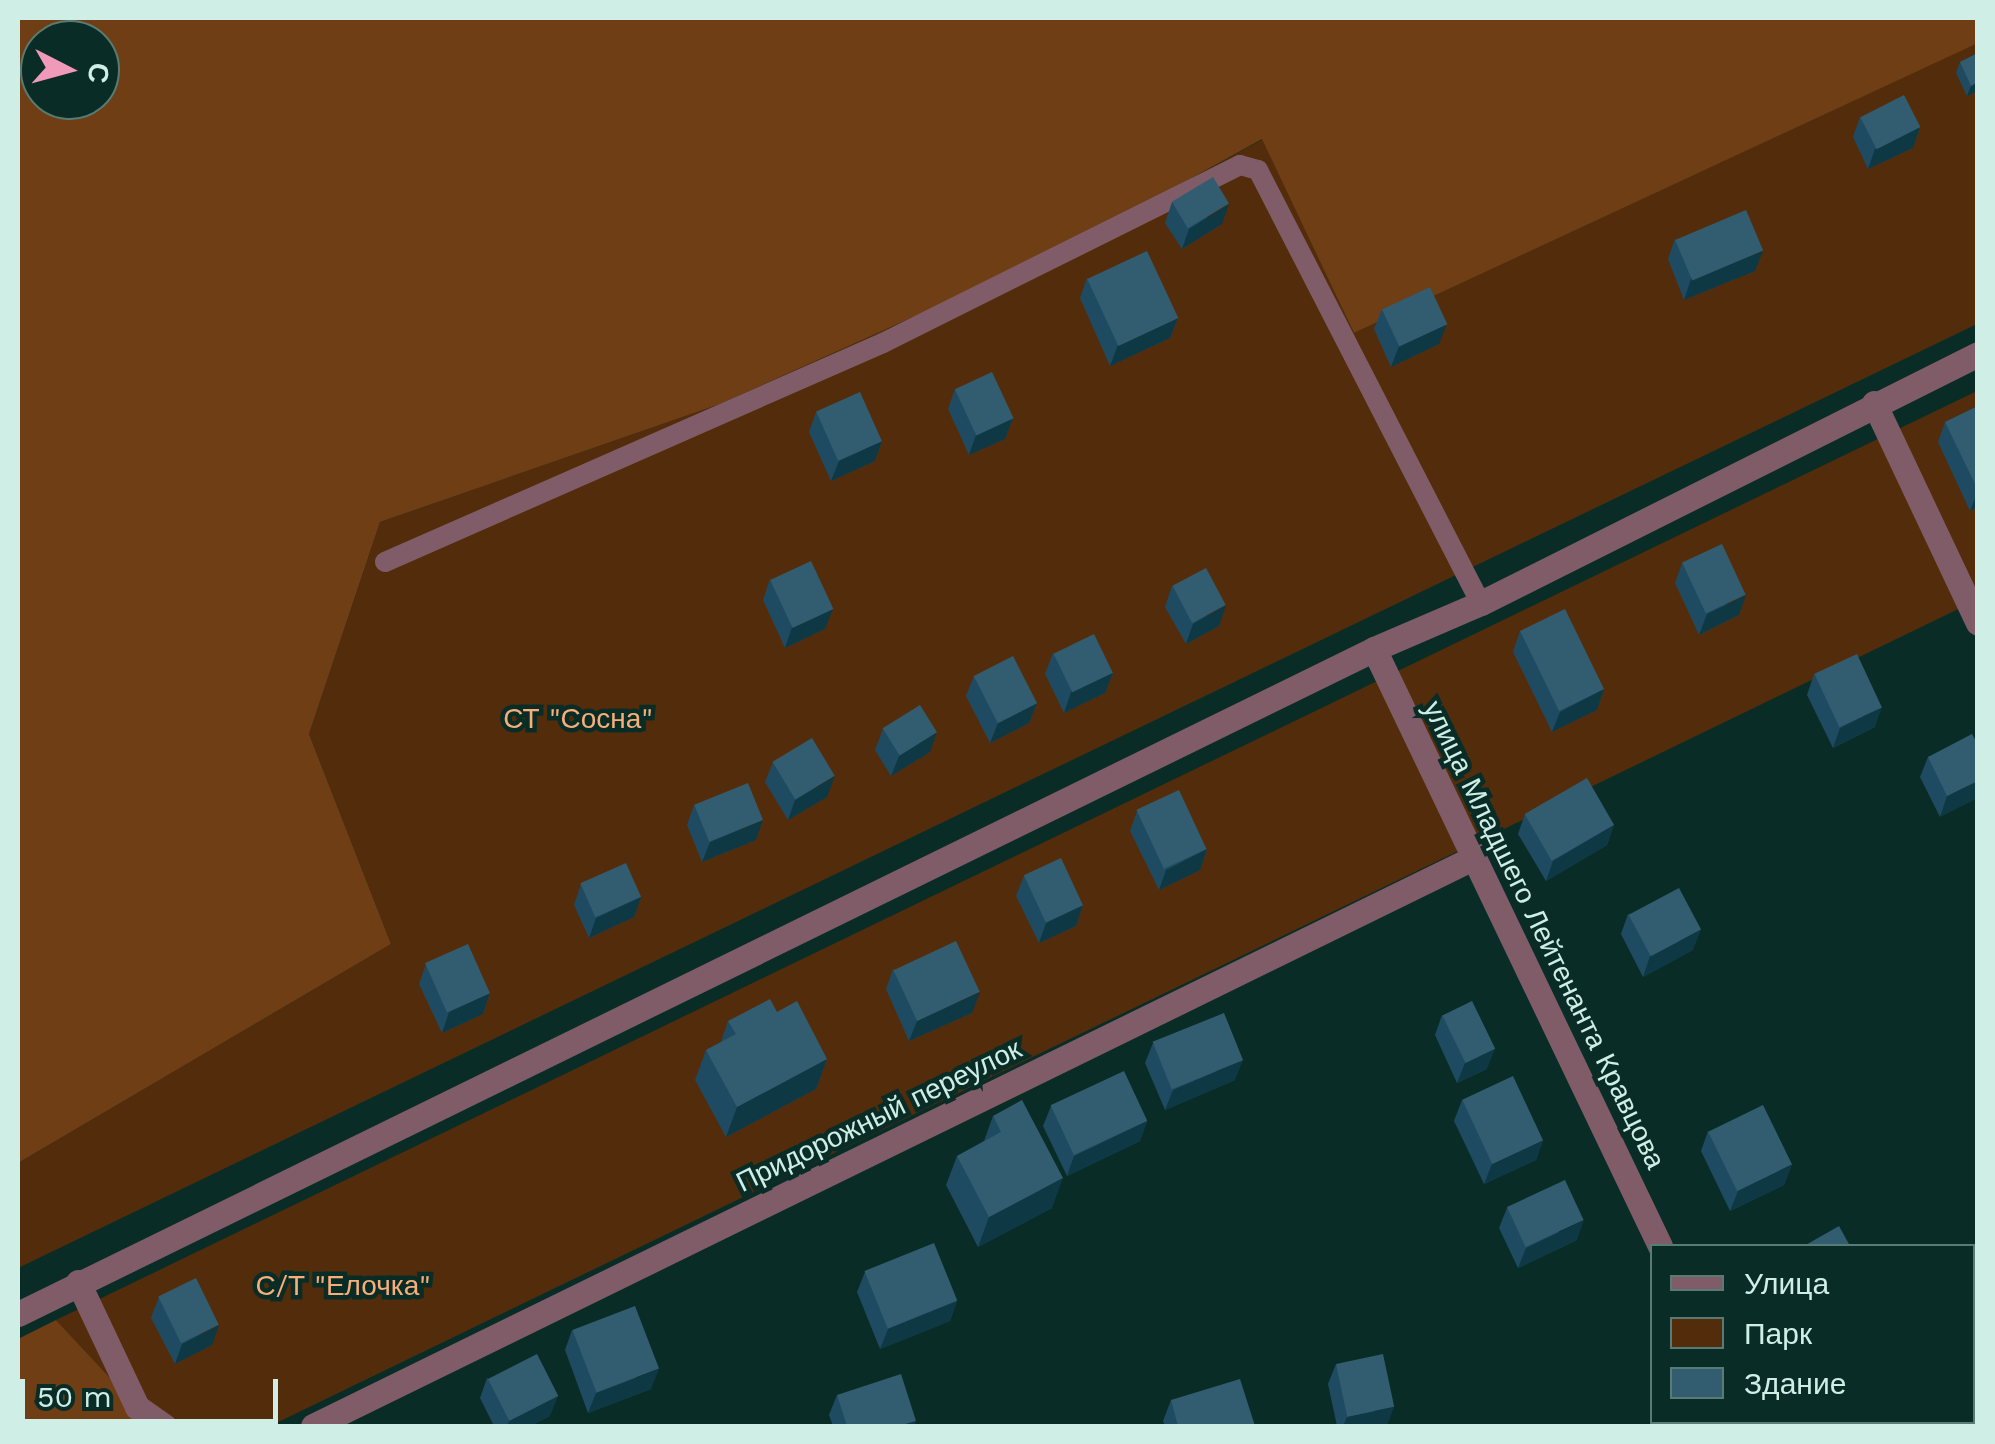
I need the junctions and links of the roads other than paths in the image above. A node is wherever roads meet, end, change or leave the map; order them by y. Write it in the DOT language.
graph roads {
  1 [pos="1978,354"];
  2 [pos="1874,403"];
  3 [pos="386,562"];
  4 [pos="1481,603"];
  5 [pos="1978,623"];
  6 [pos="1374,649"];
  7 [pos="1471,859"];
  8 [pos="1659,1244"];
  9 [pos="78,1282"];
  10 [pos="18,1314"];
  11 [pos="164,1426"];
  12 [pos="313,1426"];
  1 -- 2 [label="street"];
  2 -- 4 [label="street"];
  2 -- 5 [label="street"];
  3 -- 4 [label="lane"];
  4 -- 6 [label="street"];
  6 -- 7 [label="street, улица Младшего Лейтенанта Кравцова"];
  6 -- 9 [label="street"];
  7 -- 8 [label="street, улица Младшего Лейтенанта Кравцова"];
  7 -- 12 [label="street, Придорожный переулок"];
  9 -- 10 [label="street"];
  9 -- 11 [label="street"];
}
